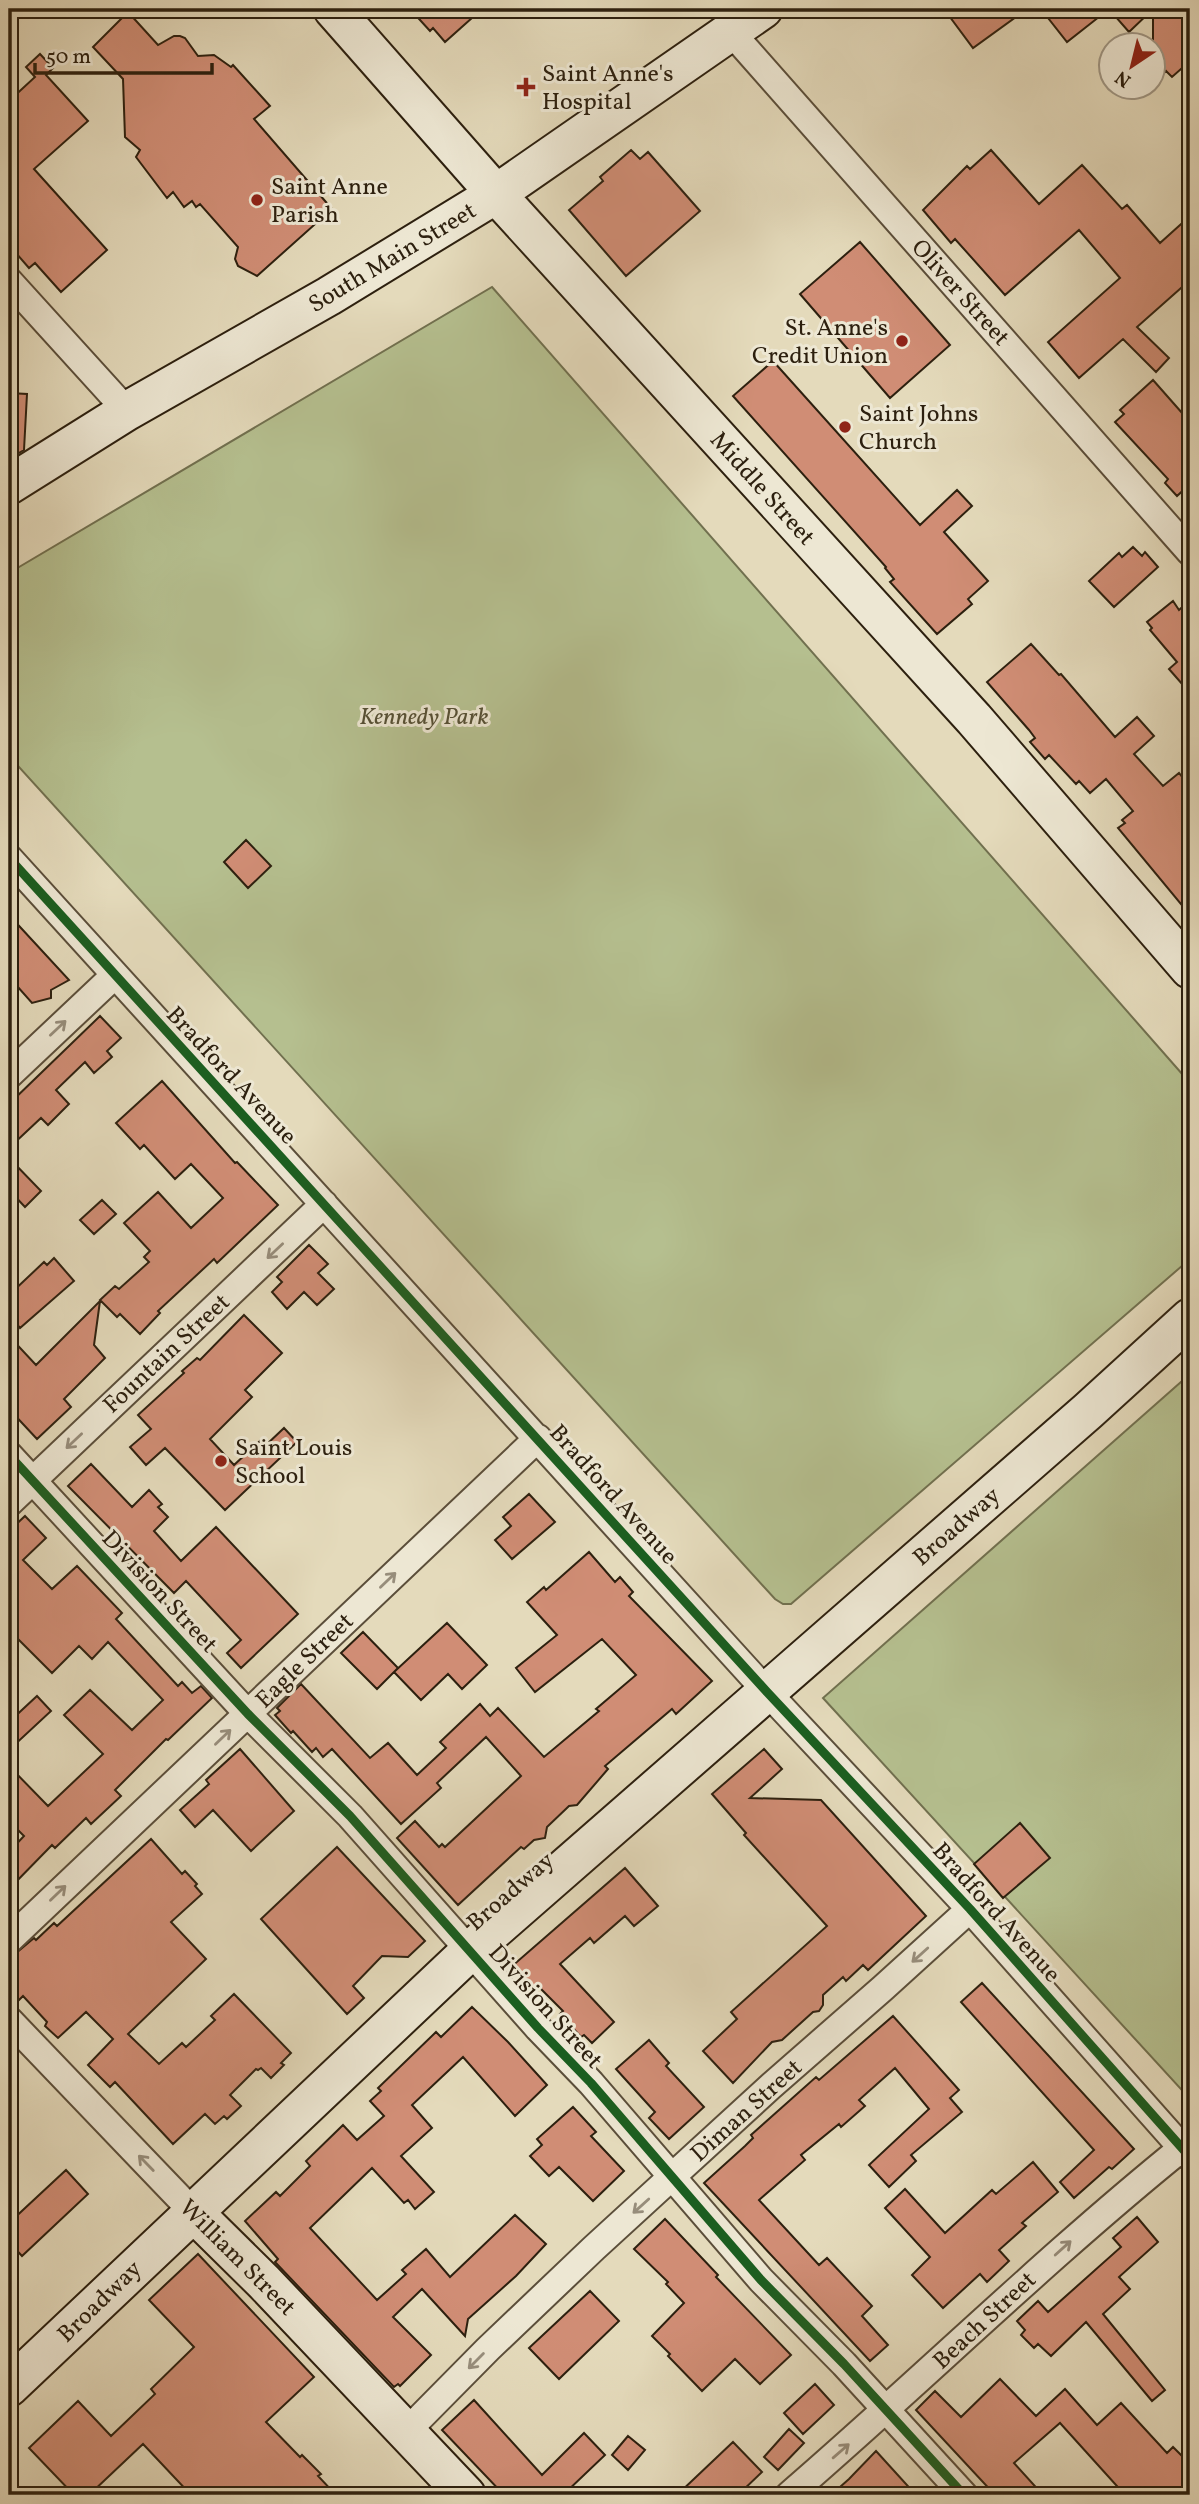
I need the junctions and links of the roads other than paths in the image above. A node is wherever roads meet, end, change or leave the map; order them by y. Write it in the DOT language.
graph roads {
  1 [pos="333,9"];
  2 [pos="763,9"];
  3 [pos="731,32"];
  4 [pos="496,194"];
  5 [pos="9,281"];
  6 [pos="127,411"];
  7 [pos="9,485"];
  8 [pos="1190,552"];
  9 [pos="9,858"];
  10 [pos="1190,969"];
  11 [pos="114,975"];
  12 [pos="9,1075"];
  13 [pos="324,1204"];
  14 [pos="1190,1318"];
  15 [pos="538,1438"];
  16 [pos="9,1455"];
  17 [pos="33,1480"];
  18 [pos="9,1503"];
  19 [pos="767,1692"];
  20 [pos="247,1714"];
  21 [pos="970,1909"];
  22 [pos="9,1940"];
  23 [pos="471,1951"];
  24 [pos="9,2020"];
  25 [pos="1186,2152"];
  26 [pos="672,2178"];
  27 [pos="193,2213"];
  28 [pos="9,2387"];
  29 [pos="887,2410"];
  30 [pos="405,2432"];
  31 [pos="466,2495"];
  32 [pos="789,2495"];
  33 [pos="964,2495"];
  1 -- 4 [label="main road, Middle Street"];
  2 -- 3 [label="main road, South Main Street"];
  3 -- 4 [label="main road, South Main Street"];
  3 -- 8 [label="street, Oliver Street"];
  4 -- 6 [label="main road, South Main Street"];
  4 -- 10 [label="main road, Middle Street"];
  5 -- 6 [label="street"];
  6 -- 7 [label="main road, South Main Street"];
  9 -- 11 [label="street, Bradford Avenue"];
  12 -- 11 [label="street, one-way"];
  11 -- 13 [label="street, Bradford Avenue"];
  13 -- 15 [label="street, Bradford Avenue"];
  13 -- 17 [label="street, Fountain Street, one-way"];
  14 -- 19 [label="main road, Broadway"];
  15 -- 19 [label="street, Bradford Avenue"];
  20 -- 15 [label="street, Eagle Street, one-way"];
  16 -- 17 [label="street, Division Street"];
  17 -- 18 [label="street, Fountain Street"];
  17 -- 20 [label="street, Division Street"];
  19 -- 21 [label="street, Bradford Avenue"];
  19 -- 23 [label="main road, Broadway"];
  22 -- 20 [label="street, Eagle Street, one-way"];
  20 -- 23 [label="street, Division Street"];
  21 -- 25 [label="street, Bradford Avenue"];
  21 -- 26 [label="street, Diman Street, one-way"];
  23 -- 26 [label="street, Division Street"];
  23 -- 27 [label="main road, Broadway"];
  27 -- 24 [label="street, William Street, one-way"];
  29 -- 25 [label="street, Beach Street, one-way"];
  26 -- 29 [label="street, Division Street"];
  26 -- 30 [label="street, Diman Street, one-way"];
  27 -- 28 [label="main road, Broadway"];
  27 -- 30 [label="main road, William Street"];
  32 -- 29 [label="street, Beach Street, one-way"];
  29 -- 33 [label="street, Division Street"];
  30 -- 31 [label="main road, William Street"];
}
